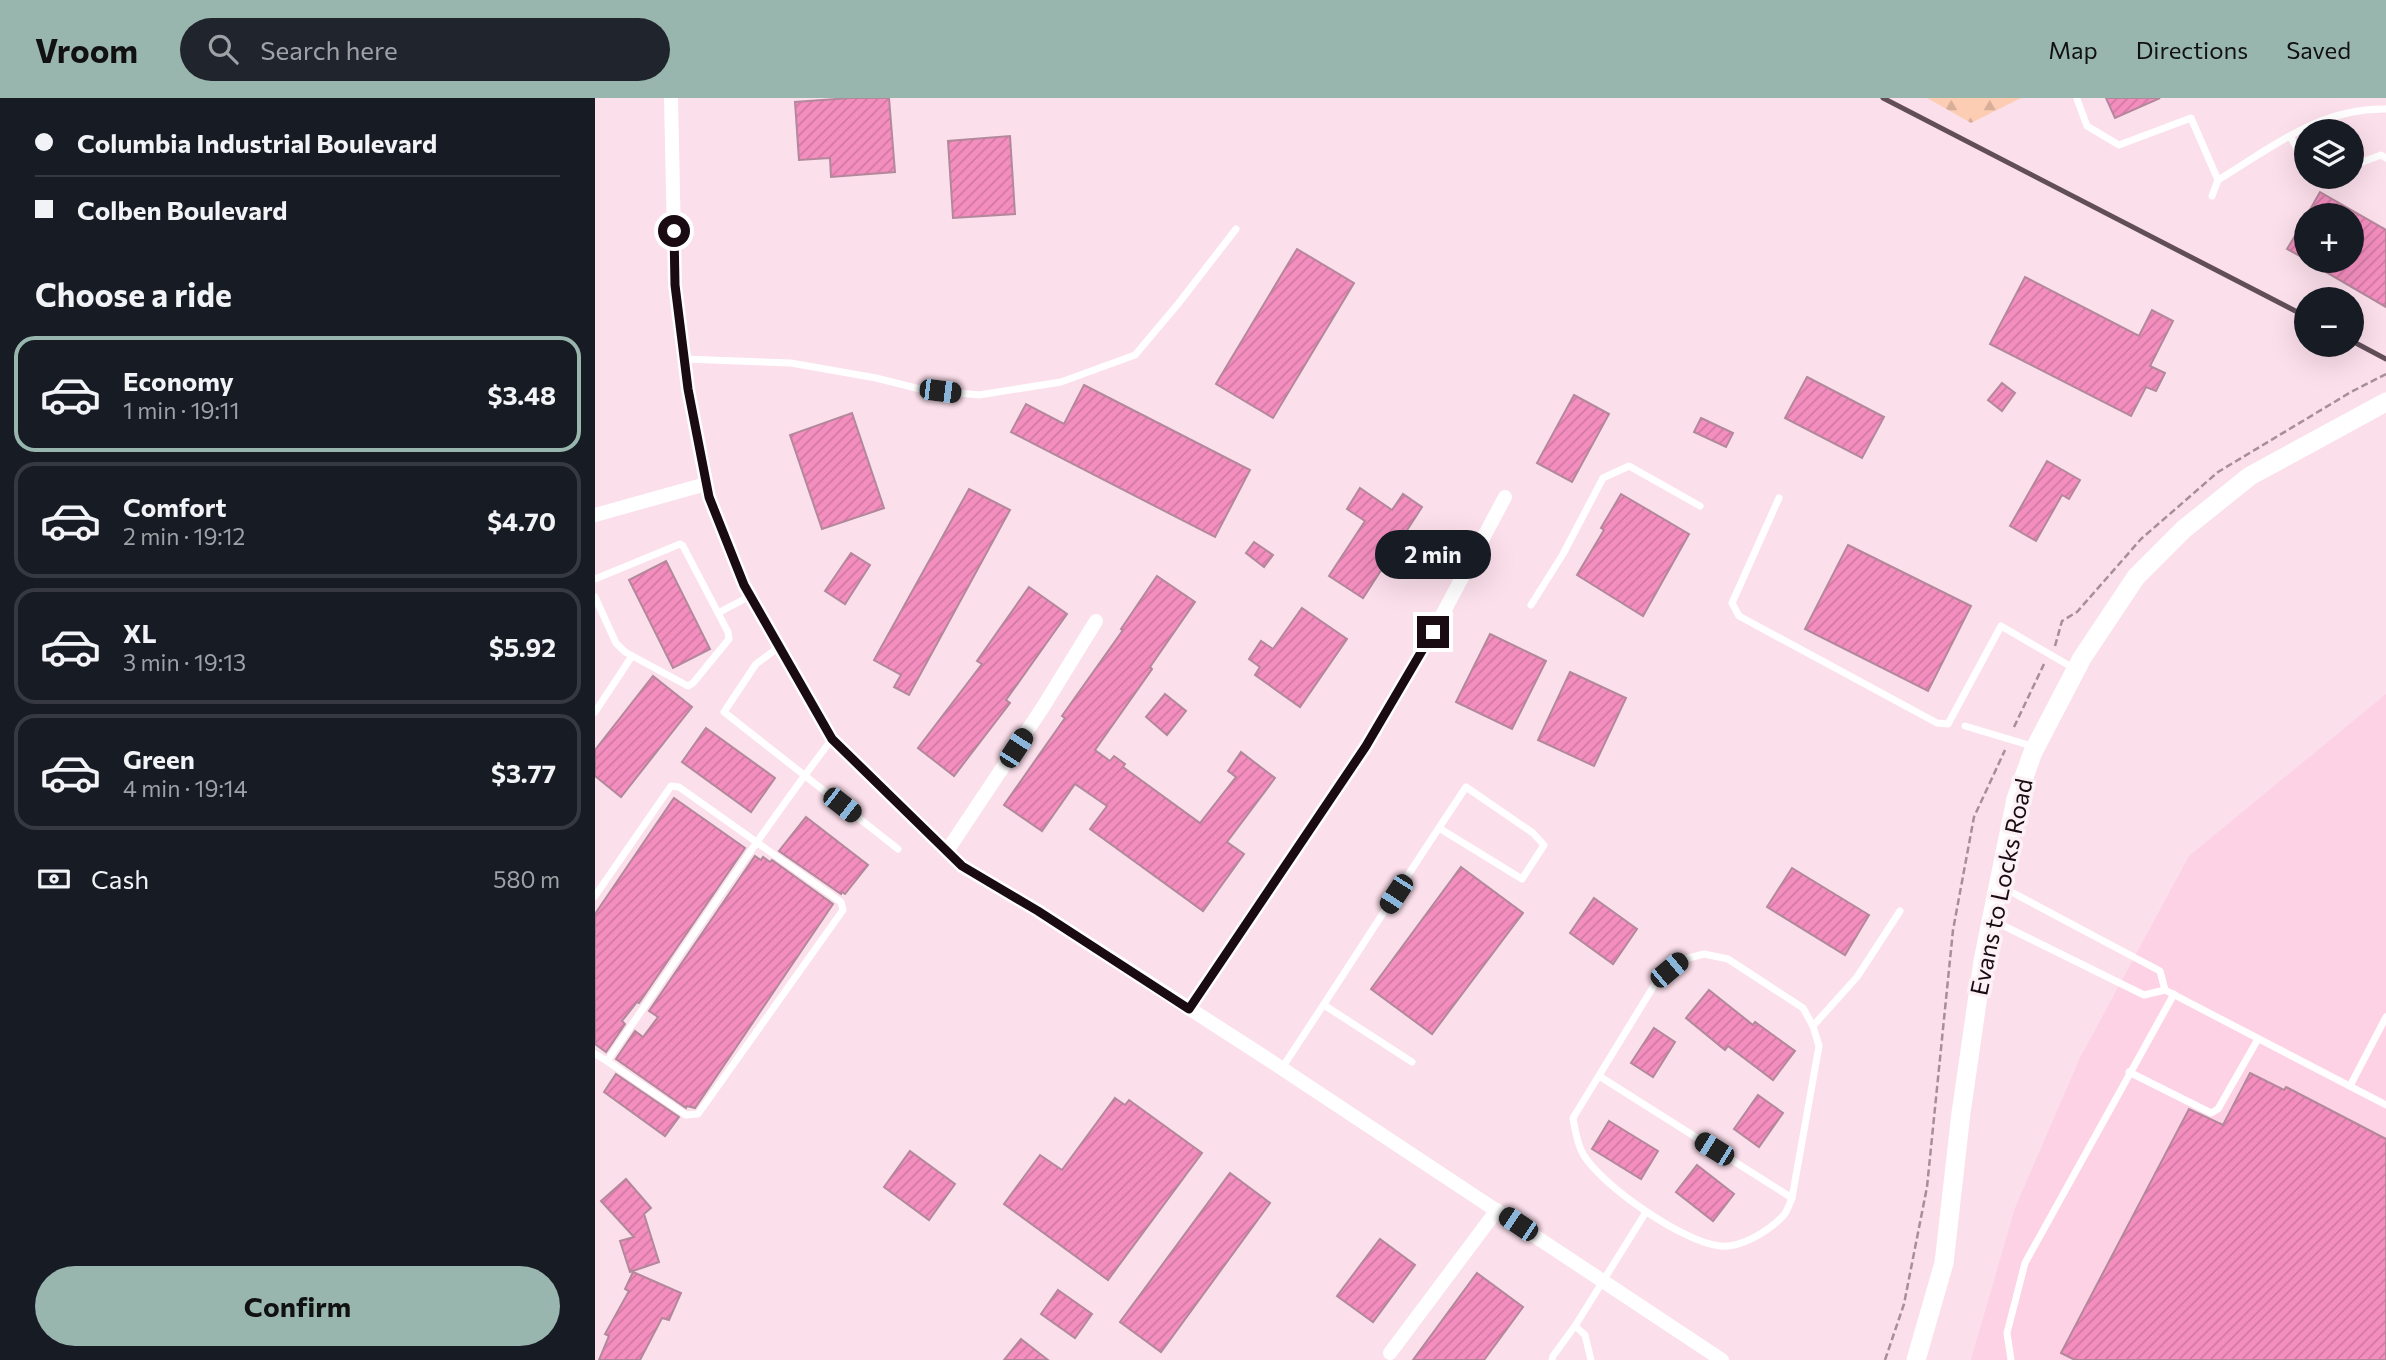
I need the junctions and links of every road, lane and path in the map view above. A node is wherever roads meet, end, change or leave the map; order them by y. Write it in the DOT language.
graph roads {
  1 [pos="671,98"];
  2 [pos="2077,99"];
  3 [pos="2386,109"];
  4 [pos="2290,136"];
  5 [pos="2294,143"];
  6 [pos="2386,158"];
  7 [pos="2364,161"];
  8 [pos="2218,180"];
  9 [pos="2212,197"];
  10 [pos="1236,229"];
  11 [pos="684,359"];
  12 [pos="2386,374"];
  13 [pos="2386,402"];
  14 [pos="706,484"];
  15 [pos="1505,496"];
  16 [pos="1779,498"];
  17 [pos="1700,506"];
  18 [pos="595,515"];
  19 [pos="595,579"];
  20 [pos="750,596"];
  21 [pos="595,597"];
  22 [pos="1531,605"];
  23 [pos="718,613"];
  24 [pos="1096,621"];
  25 [pos="2057,642"];
  26 [pos="779,646"];
  27 [pos="632,656"];
  28 [pos="2043,666"];
  29 [pos="2076,669"];
  30 [pos="595,712"];
  31 [pos="2015,724"];
  32 [pos="1965,726"];
  33 [pos="832,739"];
  34 [pos="2035,748"];
  35 [pos="2005,751"];
  36 [pos="804,776"];
  37 [pos="1439,828"];
  38 [pos="758,843"];
  39 [pos="898,849"];
  40 [pos="947,851"];
  41 [pos="1999,886"];
  42 [pos="595,897"];
  43 [pos="1901,911"];
  44 [pos="1992,920"];
  45 [pos="2165,990"];
  46 [pos="2173,994"];
  47 [pos="1324,1004"];
  48 [pos="1189,1009"];
  49 [pos="2386,1017"];
  50 [pos="1813,1026"];
  51 [pos="2258,1039"];
  52 [pos="595,1054"];
  53 [pos="607,1061"];
  54 [pos="1412,1062"];
  55 [pos="1281,1068"];
  56 [pos="2129,1072"];
  57 [pos="1599,1076"];
  58 [pos="2350,1086"];
  59 [pos="2386,1105"];
  60 [pos="1792,1198"];
  61 [pos="1497,1210"];
  62 [pos="1646,1212"];
  63 [pos="1603,1280"];
  64 [pos="1575,1326"];
  65 [pos="1390,1353"];
  66 [pos="1552,1360"];
  67 [pos="1591,1360"];
  68 [pos="1722,1360"];
  69 [pos="1885,1360"];
  70 [pos="1916,1360"];
  71 [pos="2011,1360"];
  1 -- 11 [label="street"];
  2 -- 8 [label="lane"];
  3 -- 4 [label="lane"];
  4 -- 5 [label="lane"];
  4 -- 8 [label="lane"];
  6 -- 7 [label="lane"];
  8 -- 9 [label="lane"];
  10 -- 11 [label="lane"];
  11 -- 14 [label="street"];
  12 -- 25 [label="path"];
  13 -- 29 [label="street, Evans to Locks Road"];
  14 -- 18 [label="street"];
  14 -- 20 [label="street"];
  15 -- 48 [label="street"];
  16 -- 29 [label="lane"];
  17 -- 22 [label="lane"];
  19 -- 23 [label="lane"];
  20 -- 23 [label="lane"];
  20 -- 26 [label="street"];
  21 -- 27 [label="lane"];
  23 -- 27 [label="lane"];
  24 -- 40 [label="street"];
  26 -- 33 [label="street"];
  26 -- 36 [label="lane"];
  27 -- 30 [label="lane"];
  28 -- 31 [label="path"];
  29 -- 34 [label="street, Evans to Locks Road"];
  32 -- 34 [label="lane"];
  33 -- 36 [label="lane"];
  33 -- 40 [label="street"];
  34 -- 41 [label="street, Evans to Locks Road"];
  35 -- 69 [label="path"];
  36 -- 38 [label="lane"];
  36 -- 39 [label="lane"];
  37 -- 37 [label="lane"];
  37 -- 47 [label="lane"];
  38 -- 42 [label="lane"];
  38 -- 53 [label="lane"];
  38 -- 53 [label="lane"];
  40 -- 48 [label="street"];
  41 -- 44 [label="street, Evans to Locks Road"];
  41 -- 45 [label="lane"];
  43 -- 50 [label="lane"];
  44 -- 45 [label="lane"];
  44 -- 70 [label="street, Evans to Locks Road"];
  45 -- 46 [label="lane"];
  46 -- 51 [label="lane"];
  46 -- 56 [label="lane"];
  47 -- 54 [label="lane"];
  47 -- 55 [label="lane"];
  48 -- 55 [label="street"];
  49 -- 58 [label="lane"];
  50 -- 57 [label="lane"];
  50 -- 60 [label="lane"];
  51 -- 56 [label="lane"];
  51 -- 58 [label="lane"];
  52 -- 53 [label="lane"];
  55 -- 61 [label="street"];
  56 -- 71 [label="lane"];
  57 -- 60 [label="lane"];
  57 -- 62 [label="lane"];
  58 -- 59 [label="lane"];
  60 -- 62 [label="lane"];
  61 -- 63 [label="street"];
  61 -- 65 [label="street"];
  62 -- 63 [label="lane"];
  63 -- 64 [label="lane"];
  63 -- 68 [label="street"];
  64 -- 66 [label="lane"];
  64 -- 67 [label="lane"];
}
